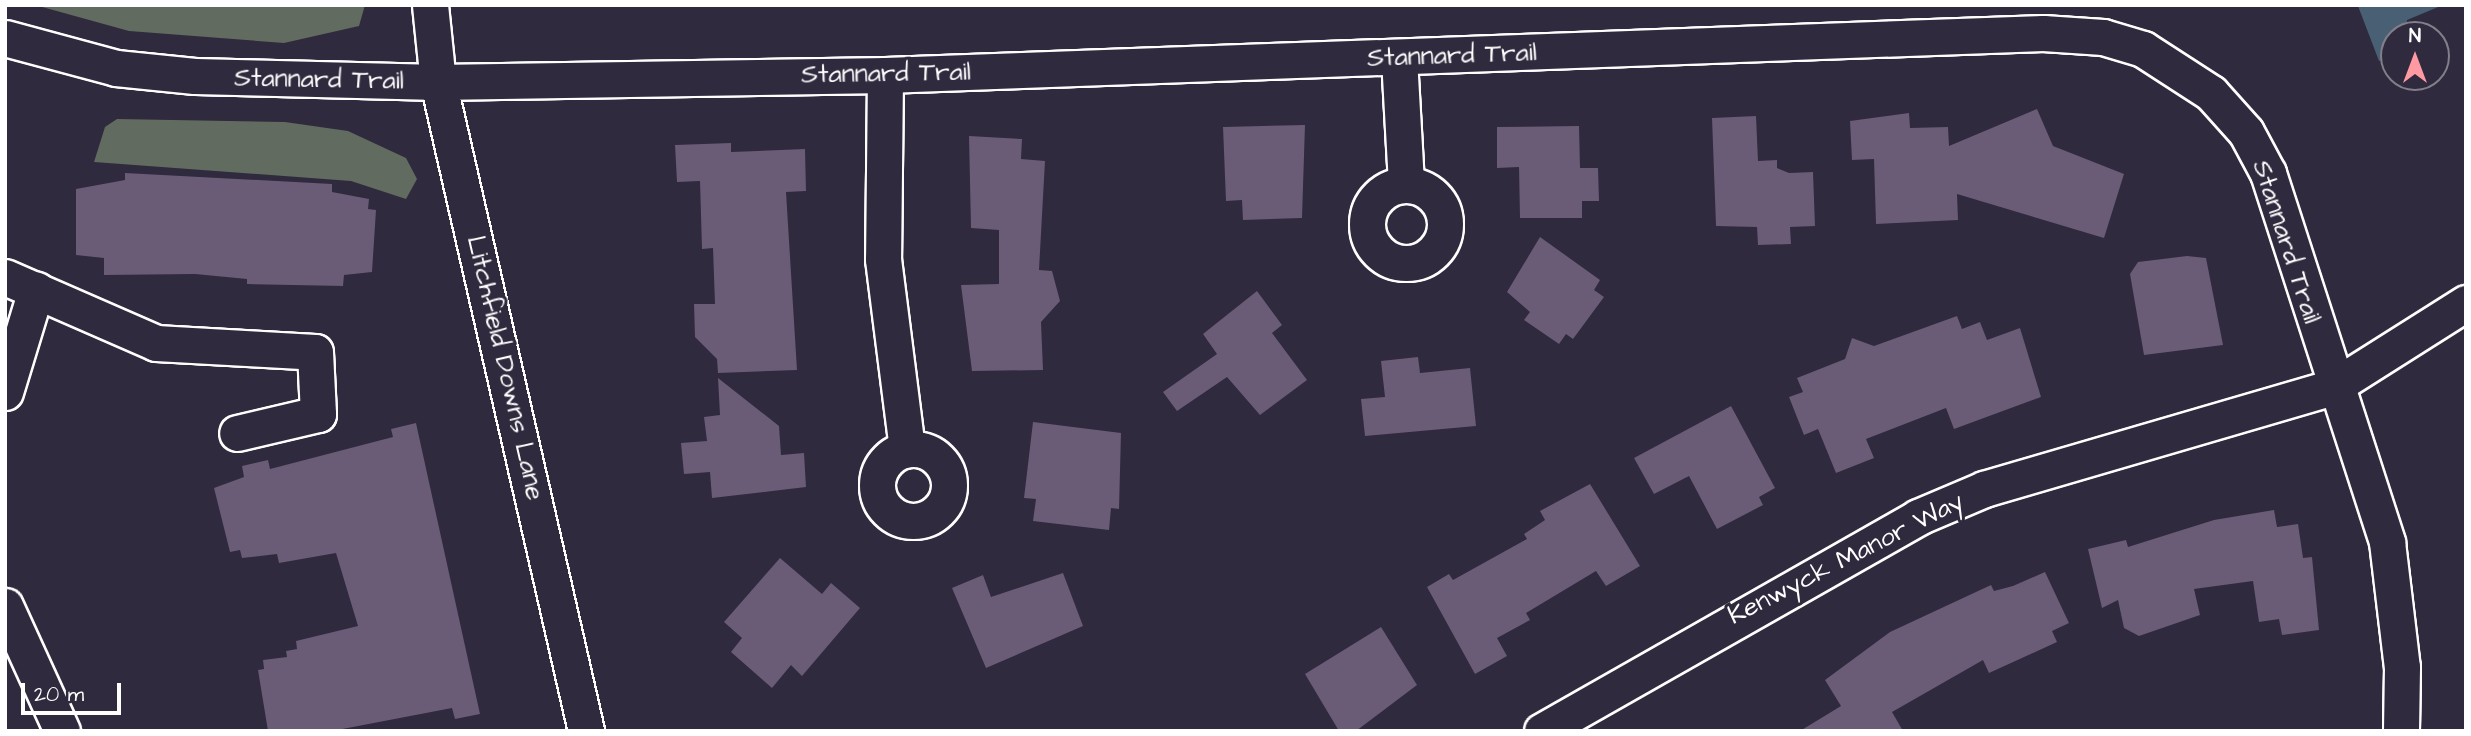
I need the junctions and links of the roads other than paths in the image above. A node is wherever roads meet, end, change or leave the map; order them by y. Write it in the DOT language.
graph roads {
  1 [pos="430,5"];
  2 [pos="5,38"];
  3 [pos="1399,58"];
  4 [pos="885,75"];
  5 [pos="438,82"];
  6 [pos="1406,185"];
  7 [pos="21,284"];
  8 [pos="2466,303"];
  9 [pos="2333,387"];
  10 [pos="5,392"];
  11 [pos="237,433"];
  12 [pos="907,449"];
  13 [pos="5,606"];
  14 [pos="13,649"];
  15 [pos="62,731"];
  16 [pos="586,731"];
  17 [pos="1542,731"];
  18 [pos="2401,731"];
  1 -- 5 [label="street, Litchfield Downs Lane"];
  2 -- 5 [label="street, Stannard Trail"];
  3 -- 4 [label="street, Stannard Trail"];
  3 -- 6 [label="street"];
  3 -- 9 [label="street, Stannard Trail"];
  4 -- 5 [label="street, Stannard Trail"];
  4 -- 12 [label="street"];
  5 -- 16 [label="street, Litchfield Downs Lane"];
  7 -- 10 [label="street"];
  7 -- 11 [label="street"];
  8 -- 9 [label="street, Kenwyck Manor Way"];
  9 -- 17 [label="street, Kenwyck Manor Way"];
  9 -- 18 [label="street, Stannard Trail"];
  13 -- 14 [label="street"];
  14 -- 15 [label="street"];
}
